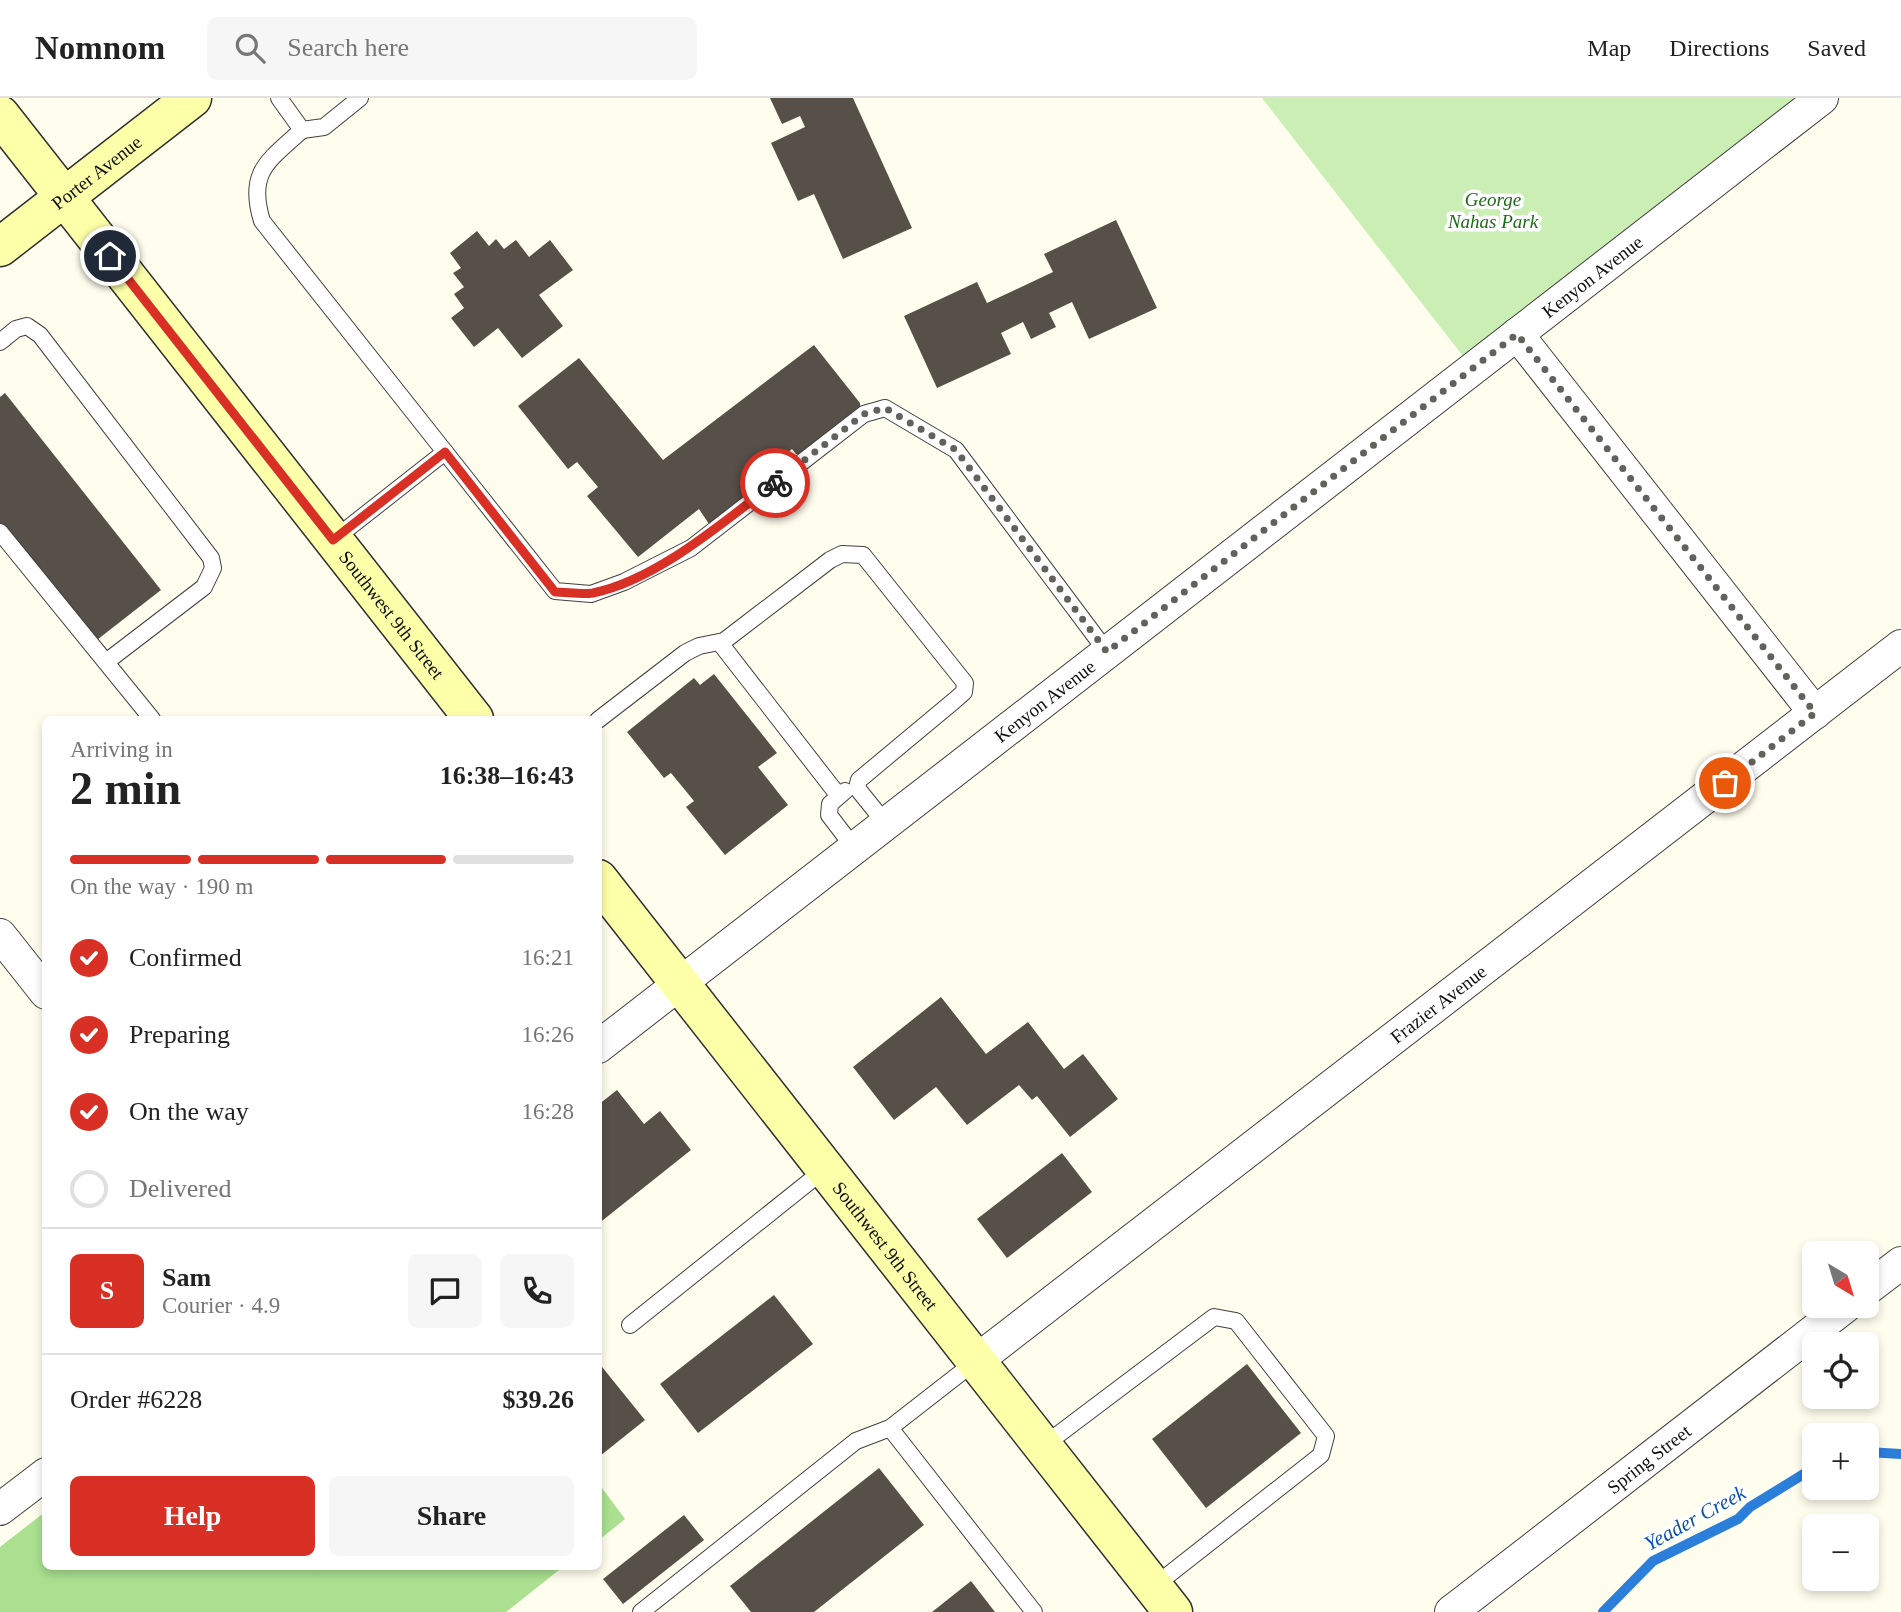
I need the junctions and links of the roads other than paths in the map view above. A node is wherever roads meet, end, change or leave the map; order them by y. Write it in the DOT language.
graph roads {
  1 [pos="192,98"];
  2 [pos="279,98"];
  3 [pos="360,98"];
  4 [pos="1822,98"];
  5 [pos="0,115"];
  6 [pos="302,130"];
  7 [pos="64,197"];
  8 [pos="0,247"];
  9 [pos="1517,334"];
  10 [pos="0,342"];
  11 [pos="445,452"];
  12 [pos="0,532"];
  13 [pos="333,540"];
  14 [pos="720,643"];
  15 [pos="1901,646"];
  16 [pos="1107,652"];
  17 [pos="106,662"];
  18 [pos="1815,713"];
  19 [pos="150,716"];
  20 [pos="472,716"];
  21 [pos="602,717"];
  22 [pos="857,788"];
  23 [pos="838,795"];
  24 [pos="886,824"];
  25 [pos="855,849"];
  26 [pos="602,884"];
  27 [pos="0,935"];
  28 [pos="681,984"];
  29 [pos="42,988"];
  30 [pos="602,1044"];
  31 [pos="825,1169"];
  32 [pos="1901,1263"];
  33 [pos="1880,1279"];
  34 [pos="1831,1318"];
  35 [pos="630,1325"];
  36 [pos="976,1361"];
  37 [pos="890,1428"];
  38 [pos="1044,1447"];
  39 [pos="42,1477"];
  40 [pos="0,1509"];
  41 [pos="1163,1600"];
  42 [pos="642,1612"];
  43 [pos="1034,1612"];
  44 [pos="1451,1612"];
  1 -- 7 [label="main road, Porter Avenue"];
  2 -- 6 [label="lane"];
  3 -- 6 [label="lane"];
  4 -- 9 [label="street, Kenyon Avenue"];
  5 -- 7 [label="main road, Southwest 9th Street"];
  6 -- 11 [label="lane"];
  7 -- 8 [label="main road, Porter Avenue"];
  7 -- 13 [label="main road, Southwest 9th Street"];
  9 -- 16 [label="street, Kenyon Avenue"];
  9 -- 18 [label="street"];
  10 -- 17 [label="lane"];
  11 -- 13 [label="lane"];
  11 -- 16 [label="lane"];
  12 -- 17 [label="lane"];
  13 -- 20 [label="main road, Southwest 9th Street"];
  14 -- 21 [label="lane"];
  14 -- 22 [label="lane"];
  14 -- 23 [label="lane"];
  15 -- 18 [label="street, Frazier Avenue"];
  16 -- 24 [label="street, Kenyon Avenue"];
  17 -- 19 [label="lane"];
  18 -- 36 [label="street, Frazier Avenue"];
  22 -- 23 [label="lane"];
  22 -- 24 [label="lane"];
  23 -- 25 [label="lane"];
  24 -- 25 [label="street, Kenyon Avenue"];
  25 -- 28 [label="street, Kenyon Avenue"];
  26 -- 28 [label="main road, Southwest 9th Street"];
  27 -- 29 [label="street"];
  28 -- 30 [label="street, Kenyon Avenue"];
  28 -- 31 [label="main road, Southwest 9th Street"];
  31 -- 35 [label="lane"];
  31 -- 36 [label="main road, Southwest 9th Street"];
  32 -- 33 [label="street"];
  34 -- 44 [label="street, Spring Street"];
  36 -- 37 [label="lane"];
  36 -- 38 [label="main road, Southwest 9th Street"];
  37 -- 42 [label="lane"];
  37 -- 43 [label="lane"];
  38 -- 41 [label="main road, Southwest 9th Street"];
  38 -- 41 [label="lane"];
  39 -- 40 [label="street"];
}
